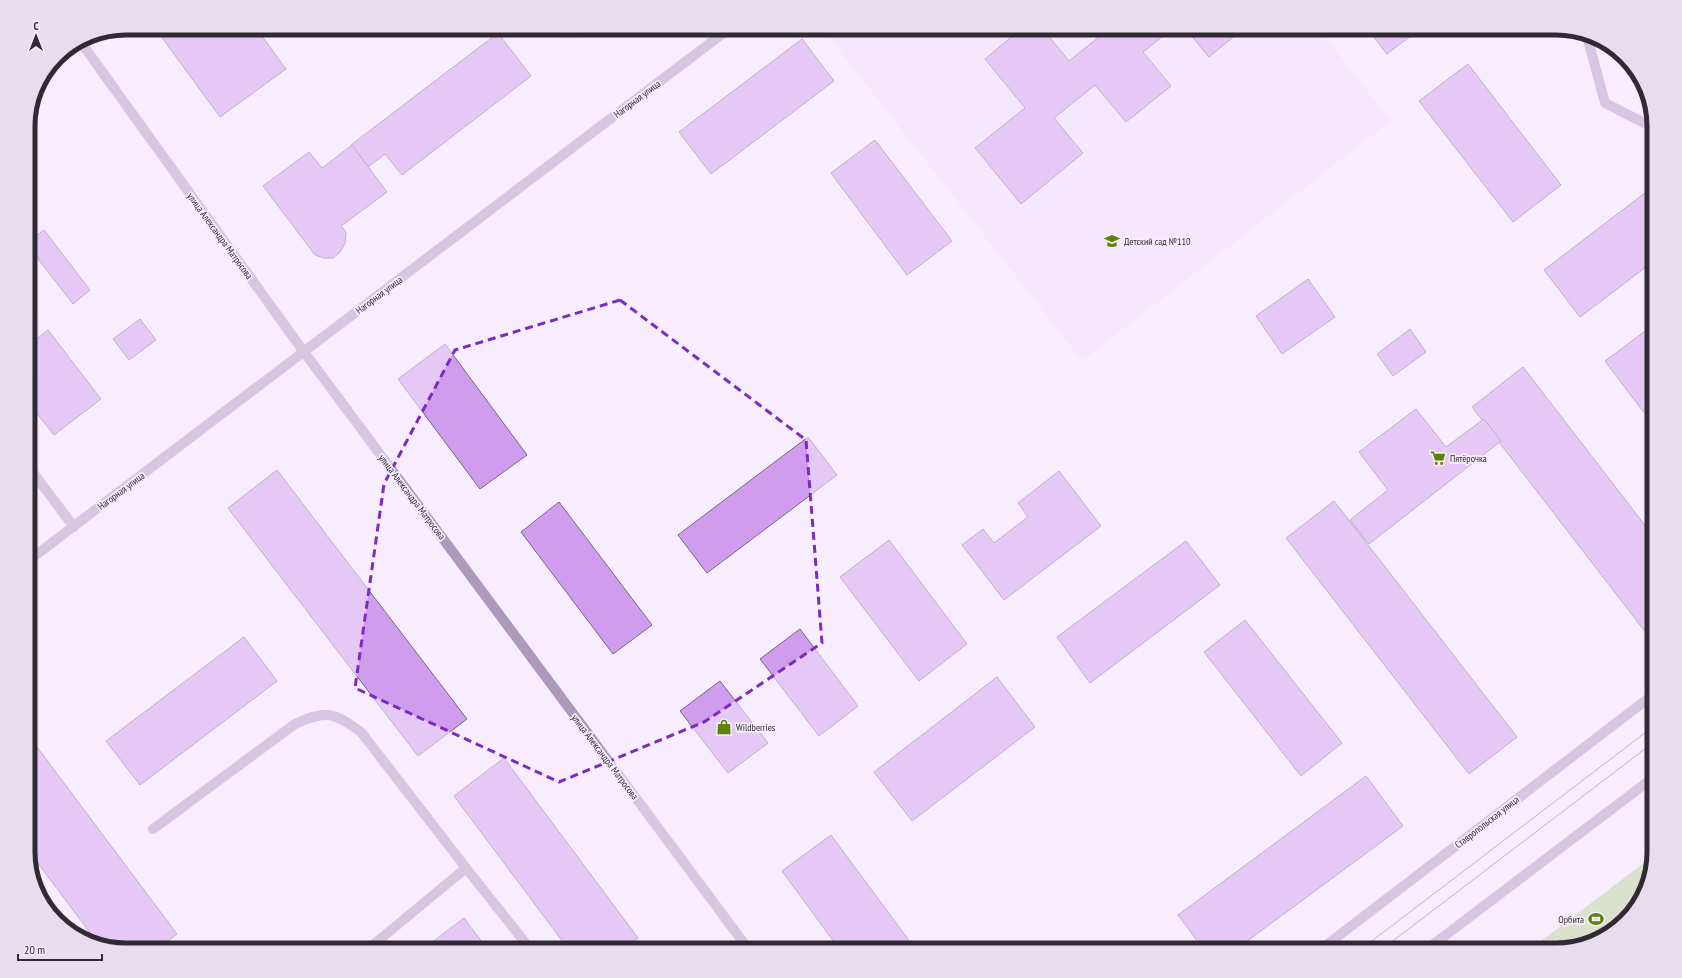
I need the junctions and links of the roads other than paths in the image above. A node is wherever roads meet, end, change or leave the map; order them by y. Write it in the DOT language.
graph roads {
  1 [pos="721,35"];
  2 [pos="1588,41"];
  3 [pos="83,46"];
  4 [pos="1647,124"];
  5 [pos="304,352"];
  6 [pos="35,475"];
  7 [pos="74,527"];
  8 [pos="35,556"];
  9 [pos="1647,699"];
  10 [pos="1647,785"];
  11 [pos="153,829"];
  12 [pos="466,868"];
  13 [pos="375,943"];
  14 [pos="525,943"];
  15 [pos="744,943"];
  16 [pos="1329,943"];
  17 [pos="1435,943"];
  1 -- 5 [label="street, Нагорная улица"];
  2 -- 4 [label="street"];
  3 -- 5 [label="street, улица Александра Матросова"];
  5 -- 7 [label="street, Нагорная улица"];
  5 -- 15 [label="street, улица Александра Матросова"];
  6 -- 7 [label="street"];
  7 -- 8 [label="street, Нагорная улица"];
  9 -- 16 [label="street, Ставропольская улица"];
  10 -- 17 [label="street"];
  11 -- 12 [label="street"];
  12 -- 13 [label="street"];
  12 -- 14 [label="street"];
}
